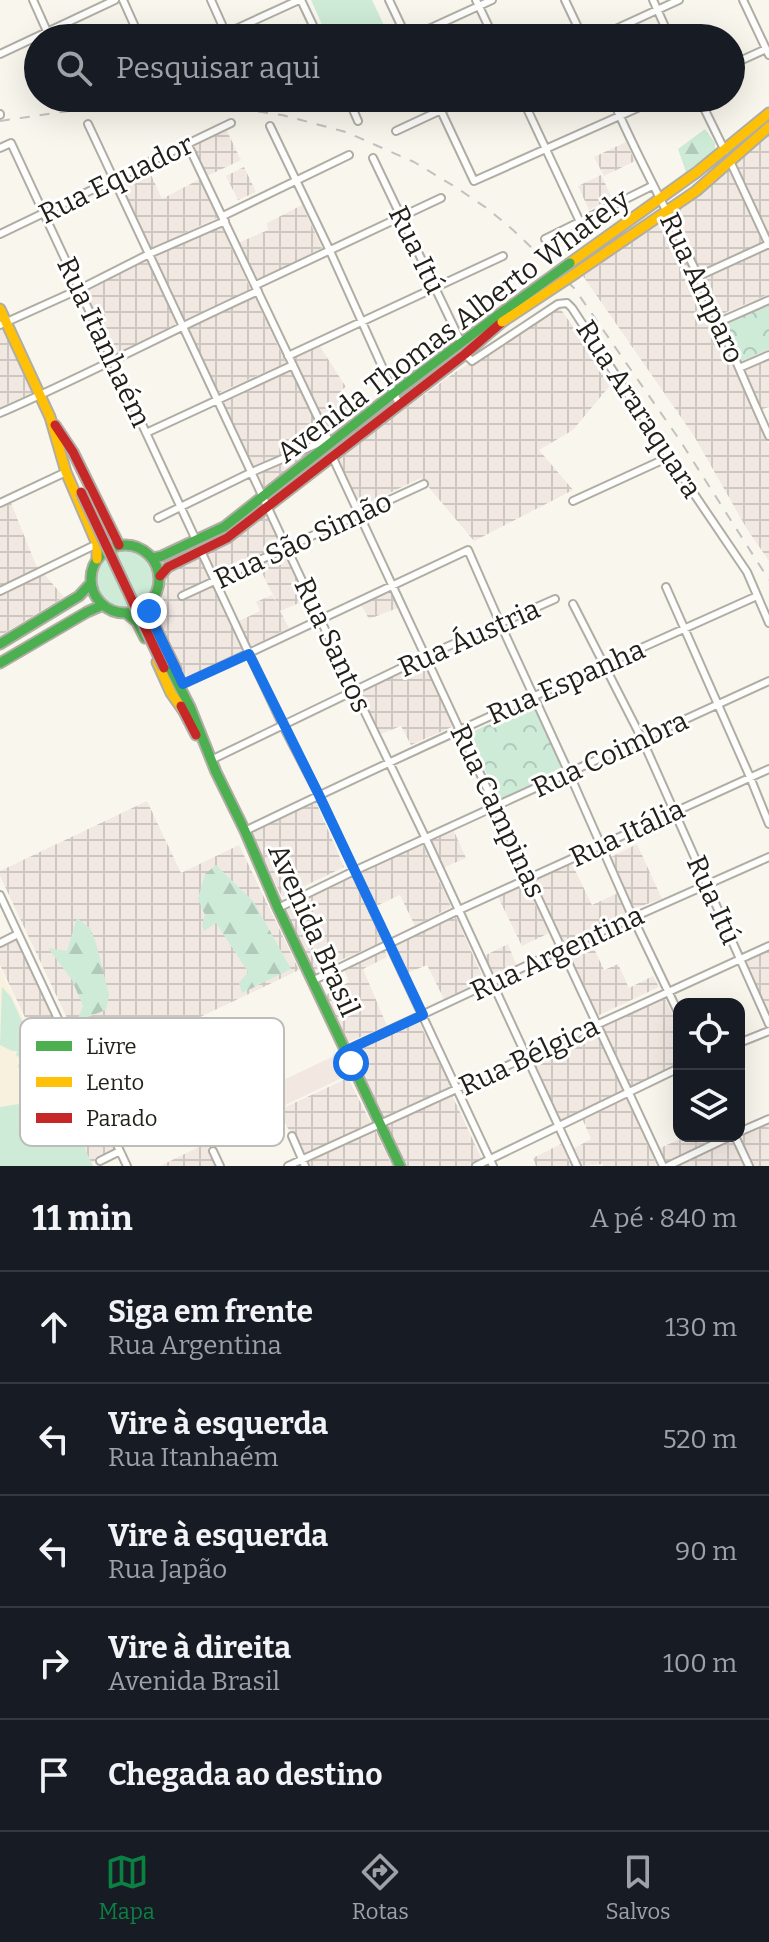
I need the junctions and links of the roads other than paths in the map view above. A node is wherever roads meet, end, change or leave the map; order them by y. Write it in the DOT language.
graph roads {
  1 [pos="33,0"];
  2 [pos="115,0"];
  3 [pos="123,0"];
  4 [pos="211,0"];
  5 [pos="300,0"];
  6 [pos="389,0"];
  7 [pos="492,0"];
  8 [pos="565,0"];
  9 [pos="653,0"];
  10 [pos="679,0"];
  11 [pos="743,0"];
  12 [pos="478,3"];
  13 [pos="657,10"];
  14 [pos="43,24"];
  15 [pos="69,24"];
  16 [pos="134,24"];
  17 [pos="222,24"];
  18 [pos="251,24"];
  19 [pos="312,24"];
  20 [pos="401,24"];
  21 [pos="436,24"];
  22 [pos="488,24"];
  23 [pos="576,24"];
  24 [pos="626,24"];
  25 [pos="664,24"];
  26 [pos="24,44"];
  27 [pos="768,52"];
  28 [pos="0,54"];
  29 [pos="745,60"];
  30 [pos="354,112"];
  31 [pos="437,112"];
  32 [pos="442,112"];
  33 [pos="529,112"];
  34 [pos="618,112"];
  35 [pos="631,112"];
  36 [pos="706,112"];
  37 [pos="769,113"];
  38 [pos="620,117"];
  39 [pos="358,121"];
  40 [pos="231,123"];
  41 [pos="88,124"];
  42 [pos="270,126"];
  43 [pos="769,127"];
  44 [pos="396,131"];
  45 [pos="188,145"];
  46 [pos="0,148"];
  47 [pos="546,149"];
  48 [pos="725,152"];
  49 [pos="349,155"];
  50 [pos="373,158"];
  51 [pos="731,162"];
  52 [pos="116,180"];
  53 [pos="296,181"];
  54 [pos="652,186"];
  55 [pos="441,198"];
  56 [pos="661,200"];
  57 [pos="667,211"];
  58 [pos="44,214"];
  59 [pos="401,218"];
  60 [pos="224,219"];
  61 [pos="580,222"];
  62 [pos="0,234"];
  63 [pos="545,239"];
  64 [pos="769,244"];
  65 [pos="330,251"];
  66 [pos="149,254"];
  67 [pos="503,256"];
  68 [pos="699,276"];
  69 [pos="257,288"];
  70 [pos="435,288"];
  71 [pos="80,289"];
  72 [pos="769,300"];
  73 [pos="0,309"];
  74 [pos="500,319"];
  75 [pos="362,322"];
  76 [pos="719,322"];
  77 [pos="3,324"];
  78 [pos="183,325"];
  79 [pos="461,342"];
  80 [pos="465,354"];
  81 [pos="769,355"];
  82 [pos="288,356"];
  83 [pos="112,360"];
  84 [pos="293,365"];
  85 [pos="739,368"];
  86 [pos="394,393"];
  87 [pos="40,396"];
  88 [pos="217,398"];
  89 [pos="399,404"];
  90 [pos="769,412"];
  91 [pos="0,413"];
  92 [pos="760,416"];
  93 [pos="146,433"];
  94 [pos="58,435"];
  95 [pos="769,436"];
  96 [pos="328,440"];
  97 [pos="332,456"];
  98 [pos="669,457"];
  99 [pos="66,472"];
  100 [pos="252,472"];
  101 [pos="424,484"];
  102 [pos="263,495"];
  103 [pos="573,501"];
  104 [pos="0,502"];
  105 [pos="268,505"];
  106 [pos="182,506"];
  107 [pos="360,514"];
  108 [pos="158,518"];
  109 [pos="196,540"];
  110 [pos="97,544"];
  111 [pos="119,545"];
  112 [pos="287,547"];
  113 [pos="201,551"];
  114 [pos="153,558"];
  115 [pos="97,559"];
  116 [pos="160,576"];
  117 [pos="215,581"];
  118 [pos="91,583"];
  119 [pos="393,585"];
  120 [pos="666,587"];
  121 [pos="0,591"];
  122 [pos="155,596"];
  123 [pos="182,596"];
  124 [pos="757,596"];
  125 [pos="555,599"];
  126 [pos="573,604"];
  127 [pos="103,605"];
  128 [pos="126,613"];
  129 [pos="320,619"];
  130 [pos="500,623"];
  131 [pos="769,623"];
  132 [pos="685,628"];
  133 [pos="0,644"];
  134 [pos="249,654"];
  135 [pos="426,656"];
  136 [pos="0,663"];
  137 [pos="603,664"];
  138 [pos="769,681"];
  139 [pos="183,684"];
  140 [pos="354,691"];
  141 [pos="533,697"];
  142 [pos="718,704"];
  143 [pos="187,708"];
  144 [pos="283,726"];
  145 [pos="460,730"];
  146 [pos="642,739"];
  147 [pos="210,758"];
  148 [pos="390,763"];
  149 [pos="769,769"];
  150 [pos="569,773"];
  151 [pos="750,777"];
  152 [pos="319,795"];
  153 [pos="496,806"];
  154 [pos="673,812"];
  155 [pos="769,824"];
  156 [pos="245,831"];
  157 [pos="426,839"];
  158 [pos="602,845"];
  159 [pos="769,857"];
  160 [pos="354,871"];
  161 [pos="529,878"];
  162 [pos="707,885"];
  163 [pos="0,895"];
  164 [pos="278,908"];
  165 [pos="459,910"];
  166 [pos="633,918"];
  167 [pos="18,934"];
  168 [pos="0,943"];
  169 [pos="389,945"];
  170 [pos="769,946"];
  171 [pos="562,949"];
  172 [pos="740,959"];
  173 [pos="312,981"];
  174 [pos="493,982"];
  175 [pos="668,991"];
  176 [pos="673,1001"];
  177 [pos="423,1015"];
  178 [pos="58,1018"];
  179 [pos="769,1024"];
  180 [pos="597,1025"];
  181 [pos="769,1031"];
  182 [pos="745,1041"];
  183 [pos="345,1051"];
  184 [pos="528,1056"];
  185 [pos="675,1070"];
  186 [pos="457,1089"];
  187 [pos="629,1093"];
  188 [pos="769,1119"];
  189 [pos="381,1124"];
  190 [pos="559,1126"];
  191 [pos="745,1130"];
  192 [pos="292,1136"];
  193 [pos="719,1142"];
  194 [pos="738,1142"];
  195 [pos="118,1146"];
  196 [pos="120,1151"];
  197 [pos="213,1151"];
  198 [pos="100,1161"];
  199 [pos="304,1163"];
  200 [pos="491,1163"];
  201 [pos="127,1166"];
  202 [pos="220,1166"];
  203 [pos="288,1166"];
  204 [pos="400,1166"];
  205 [pos="476,1166"];
  206 [pos="577,1166"];
  207 [pos="665,1166"];
  208 [pos="749,1166"];
  1 -- 14 [label="street"];
  2 -- 15 [label="street"];
  3 -- 16 [label="street"];
  4 -- 17 [label="street"];
  5 -- 18 [label="street"];
  5 -- 19 [label="street"];
  6 -- 20 [label="street"];
  7 -- 12 [label="street"];
  8 -- 23 [label="street"];
  9 -- 13 [label="street"];
  10 -- 13 [label="street"];
  11 -- 27 [label="street"];
  12 -- 21 [label="street"];
  12 -- 22 [label="street"];
  13 -- 24 [label="street"];
  13 -- 25 [label="street"];
  26 -- 28 [label="street"];
  27 -- 29 [label="street"];
  30 -- 39 [label="street"];
  31 -- 44 [label="street"];
  32 -- 47 [label="street"];
  33 -- 47 [label="street"];
  34 -- 38 [label="street, Rua Amparo"];
  35 -- 38 [label="street"];
  36 -- 48 [label="street"];
  37 -- 48 [label="main road, Avenida Thomas Alberto Whately"];
  38 -- 47 [label="street"];
  38 -- 54 [label="street, Rua Amparo"];
  40 -- 45 [label="street, Rua Equador"];
  41 -- 52 [label="street, Rua Santos"];
  42 -- 53 [label="street"];
  43 -- 51 [label="main road, Avenida Thomas Alberto Whately"];
  45 -- 52 [label="street, Rua Equador"];
  45 -- 60 [label="street"];
  46 -- 58 [label="street, Rua Itanhaém"];
  47 -- 61 [label="street"];
  48 -- 51 [label="street"];
  48 -- 56 [label="main road, Avenida Thomas Alberto Whately"];
  49 -- 53 [label="street"];
  50 -- 59 [label="street, Rua Itú"];
  51 -- 57 [label="main road, Avenida Thomas Alberto Whately"];
  51 -- 64 [label="street"];
  52 -- 58 [label="street, Rua Equador"];
  52 -- 66 [label="street, Rua Santos"];
  53 -- 60 [label="street"];
  53 -- 65 [label="street"];
  54 -- 56 [label="street, Rua Amparo"];
  54 -- 61 [label="street"];
  55 -- 59 [label="street"];
  56 -- 57 [label="street, Rua Amparo"];
  56 -- 74 [label="main road, Avenida Thomas Alberto Whately, bridge"];
  57 -- 68 [label="street, Rua Amparo"];
  57 -- 74 [label="main road, Avenida Thomas Alberto Whately, bridge"];
  58 -- 62 [label="street, Rua Equador"];
  58 -- 71 [label="street, Rua Itanhaém"];
  59 -- 65 [label="street"];
  59 -- 70 [label="street, Rua Itú"];
  60 -- 66 [label="street"];
  60 -- 69 [label="street"];
  61 -- 63 [label="street"];
  64 -- 68 [label="street"];
  65 -- 69 [label="street"];
  65 -- 75 [label="street"];
  66 -- 71 [label="street"];
  66 -- 78 [label="street, Rua Santos"];
  67 -- 70 [label="street"];
  68 -- 76 [label="street, Rua Amparo"];
  69 -- 78 [label="street"];
  69 -- 82 [label="street"];
  70 -- 75 [label="street"];
  70 -- 79 [label="street, Rua Itú"];
  71 -- 77 [label="street"];
  71 -- 83 [label="street, Rua Itanhaém"];
  72 -- 76 [label="street"];
  73 -- 77 [label="main road, Avenida Brasil"];
  74 -- 79 [label="main road, Avenida Thomas Alberto Whately"];
  74 -- 80 [label="main road, Avenida Thomas Alberto Whately"];
  75 -- 82 [label="street"];
  75 -- 86 [label="street"];
  76 -- 85 [label="street, Rua Amparo"];
  77 -- 87 [label="main road, Avenida Brasil"];
  78 -- 83 [label="street"];
  78 -- 88 [label="street, Rua Santos"];
  79 -- 86 [label="main road, Avenida Thomas Alberto Whately"];
  80 -- 89 [label="main road, Avenida Thomas Alberto Whately"];
  80 -- 98 [label="street, Rua Araraquara"];
  81 -- 85 [label="street"];
  82 -- 84 [label="street"];
  83 -- 87 [label="street"];
  83 -- 93 [label="street, Rua Itanhaém"];
  84 -- 88 [label="street"];
  84 -- 96 [label="street"];
  85 -- 92 [label="street, Rua Amparo"];
  86 -- 89 [label="street"];
  86 -- 96 [label="main road, Avenida Thomas Alberto Whately"];
  87 -- 91 [label="street"];
  87 -- 94 [label="main road, Avenida Brasil"];
  88 -- 93 [label="street"];
  88 -- 100 [label="street, Rua Santos"];
  89 -- 97 [label="main road, Avenida Thomas Alberto Whately"];
  90 -- 92 [label="street"];
  92 -- 95 [label="street, Rua Amparo"];
  93 -- 106 [label="street, Rua Itanhaém"];
  94 -- 99 [label="main road, Avenida Brasil"];
  94 -- 111 [label="main road, Avenida Brasil"];
  94 -- 143 [label="main road, Avenida Brasil, bridge"];
  96 -- 100 [label="street"];
  96 -- 102 [label="main road, Avenida Thomas Alberto Whately"];
  97 -- 105 [label="main road, Avenida Thomas Alberto Whately"];
  97 -- 107 [label="street, Rua Campinas"];
  98 -- 103 [label="street"];
  98 -- 124 [label="street, Rua Araraquara"];
  99 -- 104 [label="street"];
  99 -- 110 [label="main road, Avenida Brasil"];
  100 -- 102 [label="street, Rua Santos"];
  100 -- 106 [label="street"];
  101 -- 107 [label="street, Rua São Simão"];
  102 -- 105 [label="street, Rua Santos"];
  102 -- 109 [label="main road, Avenida Thomas Alberto Whately"];
  105 -- 112 [label="street, Rua Santos"];
  105 -- 113 [label="main road, Avenida Thomas Alberto Whately"];
  106 -- 108 [label="street"];
  106 -- 109 [label="street, Rua Itanhaém"];
  107 -- 112 [label="street, Rua São Simão"];
  107 -- 119 [label="street, Rua Campinas"];
  109 -- 114 [label="main road, Avenida Thomas Alberto Whately"];
  110 -- 115 [label="main road, Avenida Brasil"];
  110 -- 121 [label="street"];
  111 -- 114 [label="main road"];
  111 -- 115 [label="main road"];
  112 -- 117 [label="street, Rua São Simão"];
  112 -- 129 [label="street, Rua Santos"];
  113 -- 116 [label="main road, Avenida Thomas Alberto Whately"];
  113 -- 117 [label="street"];
  114 -- 116 [label="main road"];
  115 -- 118 [label="main road"];
  116 -- 122 [label="main road"];
  117 -- 123 [label="street, Rua São Simão"];
  117 -- 134 [label="street"];
  118 -- 127 [label="main road"];
  118 -- 133 [label="main road"];
  119 -- 129 [label="street"];
  119 -- 130 [label="street"];
  119 -- 135 [label="street, Rua Campinas"];
  120 -- 132 [label="street"];
  122 -- 128 [label="main road"];
  122 -- 139 [label="main road, Avenida Brasil"];
  124 -- 131 [label="street, Rua Araraquara"];
  124 -- 132 [label="street, Rua Espanha"];
  125 -- 130 [label="street, Rua Áustria"];
  126 -- 137 [label="street, Rua Itú"];
  127 -- 128 [label="main road"];
  127 -- 136 [label="main road"];
  128 -- 143 [label="main road, Avenida Brasil"];
  129 -- 134 [label="street"];
  129 -- 140 [label="street, Rua Santos"];
  130 -- 135 [label="street, Rua Áustria"];
  130 -- 141 [label="street"];
  132 -- 137 [label="street, Rua Espanha"];
  132 -- 142 [label="street"];
  134 -- 139 [label="street"];
  134 -- 144 [label="street"];
  135 -- 140 [label="street, Rua Áustria"];
  135 -- 145 [label="street, Rua Campinas"];
  137 -- 141 [label="street, Rua Espanha"];
  137 -- 146 [label="street, Rua Itú"];
  138 -- 142 [label="street, Rua Coimbra"];
  139 -- 143 [label="main road, Avenida Brasil"];
  140 -- 144 [label="street, Rua Áustria"];
  140 -- 148 [label="street, Rua Santos"];
  141 -- 145 [label="street, Rua Espanha"];
  141 -- 150 [label="street"];
  142 -- 146 [label="street, Rua Coimbra"];
  142 -- 151 [label="street"];
  143 -- 147 [label="main road, Avenida Brasil"];
  144 -- 147 [label="street, Rua Áustria"];
  144 -- 152 [label="street"];
  145 -- 148 [label="street, Rua Espanha"];
  145 -- 153 [label="street, Rua Campinas"];
  146 -- 150 [label="street, Rua Coimbra"];
  146 -- 154 [label="street, Rua Itú"];
  147 -- 156 [label="main road, Avenida Brasil"];
  148 -- 152 [label="street, Rua Espanha"];
  148 -- 157 [label="street, Rua Santos"];
  149 -- 151 [label="street, Rua Itália"];
  150 -- 153 [label="street, Rua Coimbra"];
  150 -- 158 [label="street"];
  151 -- 154 [label="street, Rua Itália"];
  151 -- 155 [label="street"];
  152 -- 156 [label="street, Rua Espanha"];
  152 -- 160 [label="street"];
  153 -- 157 [label="street, Rua Coimbra"];
  153 -- 161 [label="street, Rua Campinas"];
  154 -- 158 [label="street, Rua Itália"];
  154 -- 162 [label="street, Rua Itú"];
  156 -- 164 [label="main road, Avenida Brasil"];
  157 -- 160 [label="street, Rua Coimbra"];
  157 -- 165 [label="street, Rua Santos"];
  158 -- 161 [label="street, Rua Itália"];
  158 -- 166 [label="street"];
  159 -- 162 [label="street, Rua Argentina"];
  160 -- 164 [label="street, Rua Coimbra"];
  160 -- 169 [label="street"];
  161 -- 165 [label="street, Rua Itália"];
  161 -- 171 [label="street, Rua Campinas"];
  162 -- 166 [label="street, Rua Argentina"];
  162 -- 172 [label="street, Rua Itú"];
  163 -- 167 [label="street"];
  164 -- 173 [label="main road, Avenida Brasil"];
  165 -- 169 [label="street, Rua Itália"];
  165 -- 174 [label="street, Rua Santos"];
  166 -- 171 [label="street, Rua Argentina"];
  166 -- 175 [label="street"];
  167 -- 168 [label="street"];
  167 -- 178 [label="street"];
  169 -- 173 [label="street, Rua Itália"];
  169 -- 177 [label="street"];
  170 -- 172 [label="street, Rua Bélgica"];
  171 -- 174 [label="street, Rua Argentina"];
  171 -- 180 [label="street, Rua Campinas"];
  172 -- 175 [label="street, Rua Bélgica"];
  172 -- 179 [label="street, Rua Itú"];
  173 -- 183 [label="main road, Avenida Brasil"];
  174 -- 177 [label="street, Rua Argentina"];
  174 -- 184 [label="street, Rua Santos"];
  175 -- 176 [label="street"];
  175 -- 180 [label="street, Rua Bélgica"];
  177 -- 183 [label="street, Rua Argentina"];
  177 -- 186 [label="street"];
  180 -- 184 [label="street, Rua Bélgica"];
  180 -- 187 [label="street, Rua Campinas"];
  181 -- 182 [label="street"];
  183 -- 189 [label="main road, Avenida Brasil"];
  184 -- 186 [label="street, Rua Bélgica"];
  184 -- 190 [label="street, Rua Santos"];
  185 -- 187 [label="street"];
  186 -- 189 [label="street, Rua Bélgica"];
  186 -- 200 [label="street"];
  187 -- 190 [label="street"];
  187 -- 207 [label="street, Rua Campinas"];
  188 -- 191 [label="street"];
  189 -- 199 [label="street, Rua Bélgica"];
  189 -- 204 [label="main road, Avenida Brasil"];
  190 -- 200 [label="street"];
  190 -- 206 [label="street, Rua Santos"];
  192 -- 199 [label="street"];
  193 -- 207 [label="street"];
  194 -- 208 [label="street"];
  195 -- 196 [label="street"];
  196 -- 198 [label="street"];
  196 -- 201 [label="street"];
  197 -- 202 [label="street"];
  199 -- 203 [label="street, Rua Bélgica"];
  200 -- 205 [label="street"];
}
